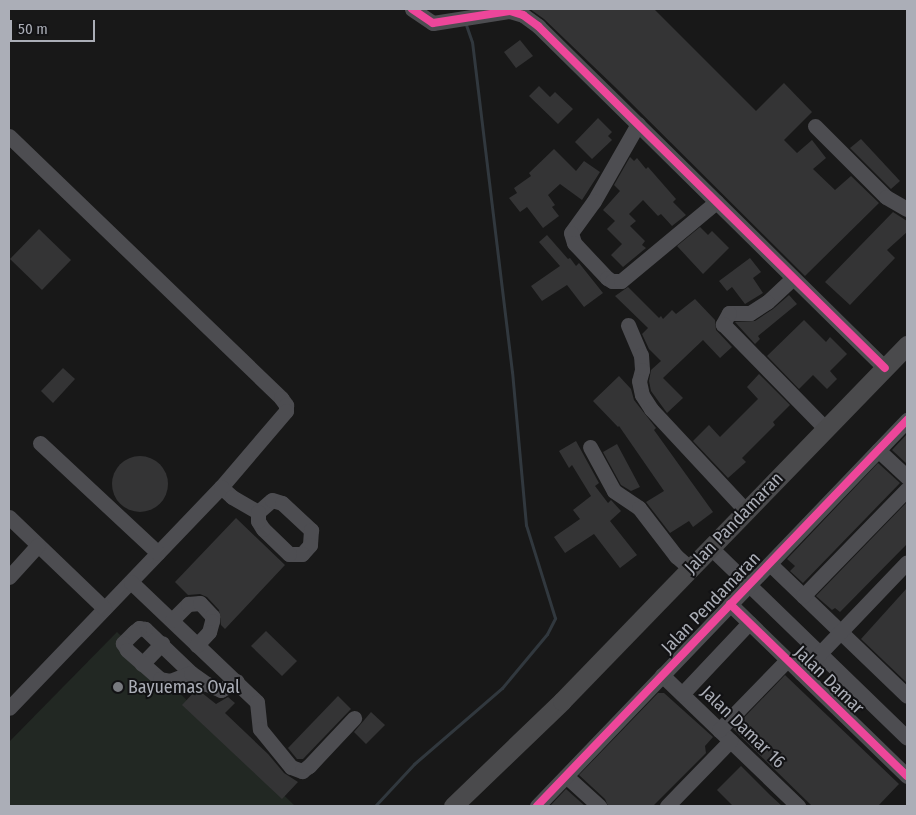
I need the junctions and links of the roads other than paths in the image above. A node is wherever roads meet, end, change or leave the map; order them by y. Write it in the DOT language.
graph roads {
  1 [pos="412,9"];
  2 [pos="521,12"];
  3 [pos="638,124"];
  4 [pos="815,126"];
  5 [pos="9,136"];
  6 [pos="716,202"];
  7 [pos="907,209"];
  8 [pos="793,278"];
  9 [pos="628,326"];
  10 [pos="907,345"];
  11 [pos="885,368"];
  12 [pos="907,420"];
  13 [pos="826,429"];
  14 [pos="40,443"];
  15 [pos="590,447"];
  16 [pos="878,450"];
  17 [pos="907,476"];
  18 [pos="221,487"];
  19 [pos="907,489"];
  20 [pos="746,511"];
  21 [pos="258,512"];
  22 [pos="9,517"];
  23 [pos="38,545"];
  24 [pos="710,547"];
  25 [pos="158,553"];
  26 [pos="907,563"];
  27 [pos="770,564"];
  28 [pos="690,568"];
  29 [pos="9,577"];
  30 [pos="131,582"];
  31 [pos="749,585"];
  32 [pos="803,596"];
  33 [pos="730,604"];
  34 [pos="104,608"];
  35 [pos="172,620"];
  36 [pos="749,623"];
  37 [pos="840,632"];
  38 [pos="162,643"];
  39 [pos="198,645"];
  40 [pos="820,653"];
  41 [pos="788,660"];
  42 [pos="142,664"];
  43 [pos="191,673"];
  44 [pos="801,673"];
  45 [pos="662,675"];
  46 [pos="237,681"];
  47 [pos="682,694"];
  48 [pos="907,696"];
  49 [pos="12,698"];
  50 [pos="562,702"];
  51 [pos="354,718"];
  52 [pos="719,730"];
  53 [pos="907,738"];
  54 [pos="730,741"];
  55 [pos="566,776"];
  56 [pos="907,776"];
  57 [pos="453,806"];
  58 [pos="469,806"];
  59 [pos="537,806"];
  60 [pos="599,806"];
  61 [pos="667,806"];
  62 [pos="798,806"];
  1 -- 2 [label="street"];
  2 -- 3 [label="street"];
  3 -- 6 [label="street"];
  3 -- 6 [label="street"];
  4 -- 7 [label="street"];
  5 -- 18 [label="street"];
  6 -- 8 [label="street"];
  8 -- 11 [label="street"];
  8 -- 13 [label="street"];
  9 -- 20 [label="street"];
  10 -- 11 [label="main road, Jalan Pandamaran"];
  11 -- 13 [label="main road, Jalan Pandamaran"];
  12 -- 16 [label="street, Jalan Pendamaran"];
  13 -- 20 [label="main road, Jalan Pandamaran"];
  14 -- 25 [label="street"];
  15 -- 28 [label="street"];
  16 -- 17 [label="street"];
  16 -- 27 [label="street, Jalan Pendamaran"];
  18 -- 21 [label="street"];
  18 -- 25 [label="street"];
  19 -- 32 [label="street"];
  20 -- 24 [label="main road, Jalan Pandamaran"];
  22 -- 23 [label="street"];
  23 -- 29 [label="street"];
  23 -- 34 [label="street"];
  24 -- 28 [label="main road, Jalan Pandamaran"];
  24 -- 31 [label="street, Jalan Damar"];
  25 -- 30 [label="street"];
  26 -- 37 [label="street"];
  27 -- 31 [label="street, Jalan Pendamaran"];
  27 -- 32 [label="street"];
  28 -- 50 [label="main road, Jalan Pandamaran"];
  30 -- 34 [label="street"];
  30 -- 35 [label="street"];
  31 -- 33 [label="street, Jalan Pendamaran"];
  31 -- 40 [label="street, Jalan Damar"];
  32 -- 37 [label="street"];
  33 -- 36 [label="street, Jalan Damar"];
  33 -- 45 [label="street, Jalan Pendamaran"];
  34 -- 49 [label="street"];
  35 -- 39 [label="street"];
  35 -- 39 [label="street"];
  36 -- 41 [label="street, Jalan Damar"];
  36 -- 47 [label="street"];
  37 -- 40 [label="street"];
  37 -- 48 [label="street"];
  38 -- 42 [label="street"];
  38 -- 42 [label="street"];
  38 -- 43 [label="street"];
  39 -- 46 [label="street"];
  40 -- 44 [label="street"];
  40 -- 53 [label="street, Jalan Damar"];
  41 -- 44 [label="street, Jalan Damar"];
  41 -- 52 [label="street"];
  42 -- 43 [label="street"];
  43 -- 46 [label="street"];
  44 -- 56 [label="street, Jalan Damar"];
  45 -- 47 [label="street, Jalan Damar 16"];
  45 -- 55 [label="street, Jalan Pendamaran"];
  46 -- 51 [label="street"];
  47 -- 52 [label="street, Jalan Damar 16"];
  50 -- 57 [label="main road, Jalan Pandamaran"];
  50 -- 58 [label="main road, Jalan Pandamaran"];
  52 -- 54 [label="street, Jalan Damar 16"];
  54 -- 61 [label="street"];
  54 -- 62 [label="street, Jalan Damar 16"];
  55 -- 59 [label="street, Jalan Pendamaran"];
  55 -- 60 [label="street"];
}
